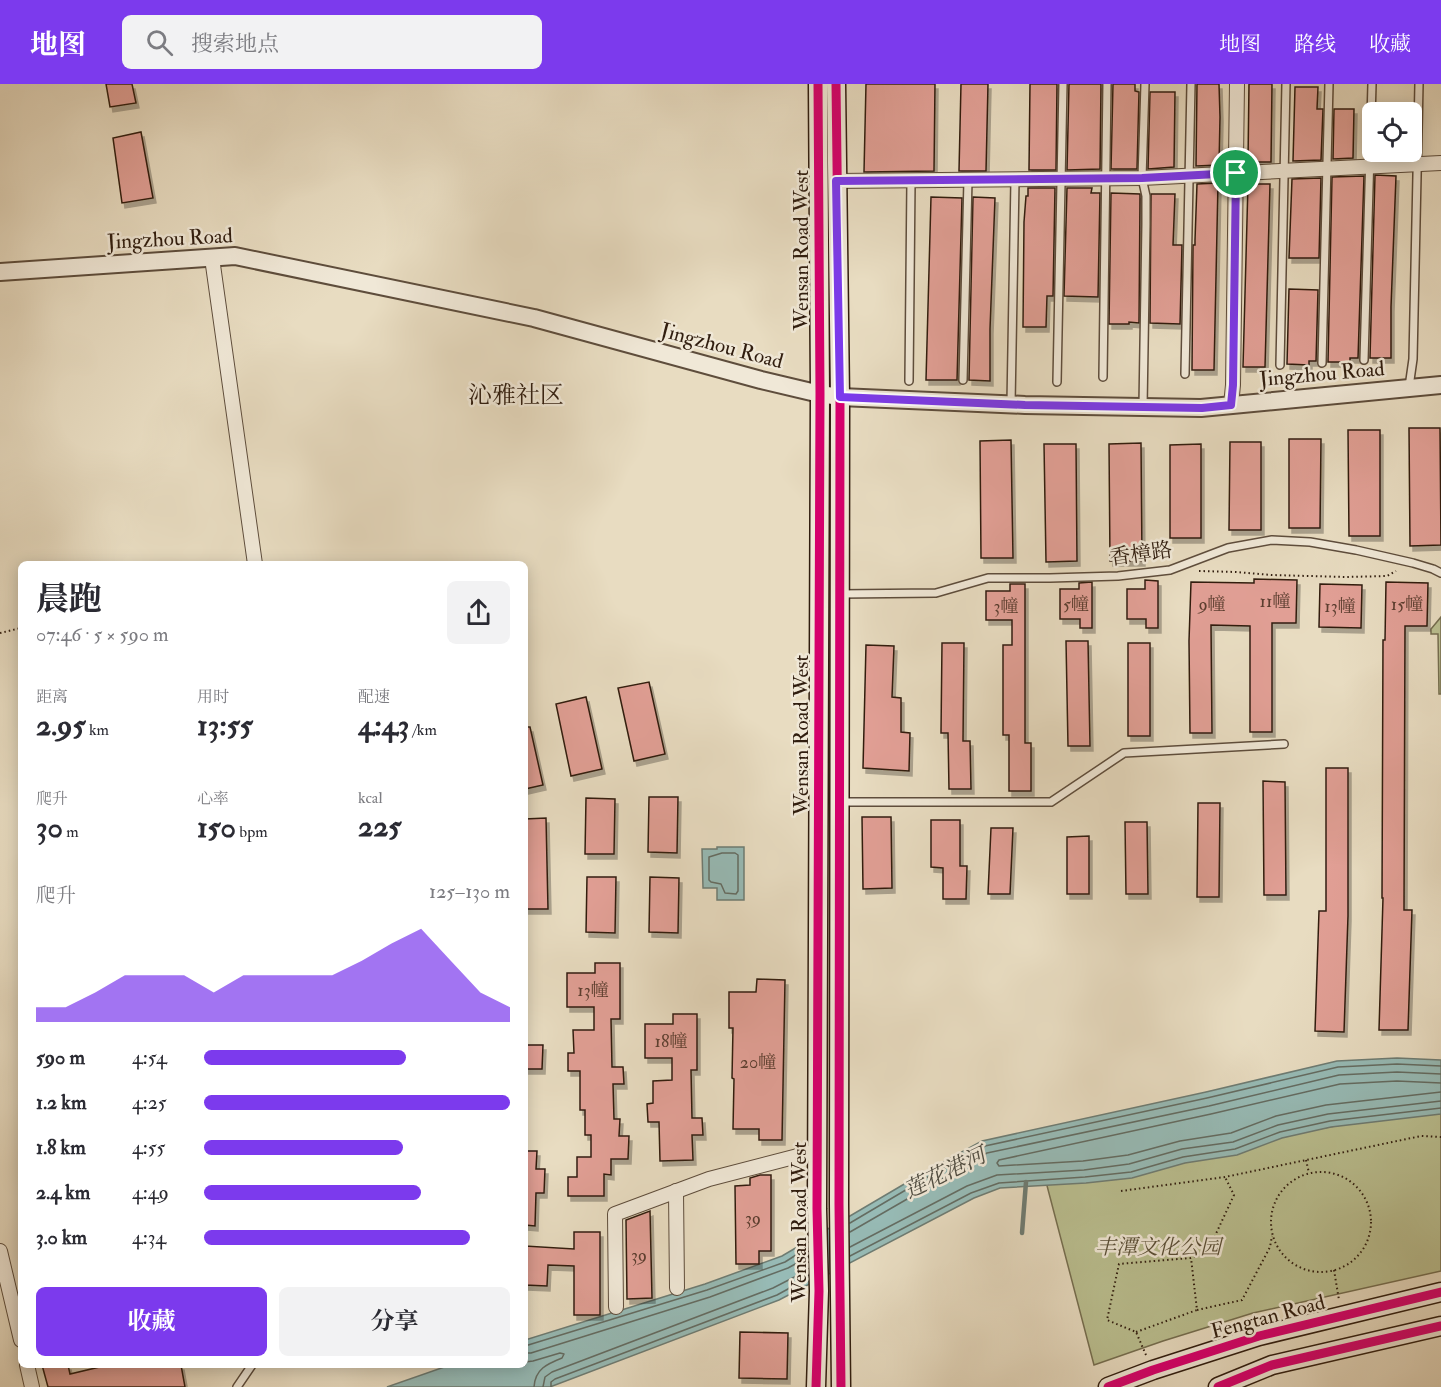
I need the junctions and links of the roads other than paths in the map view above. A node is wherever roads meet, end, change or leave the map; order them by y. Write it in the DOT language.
graph roads {
  1 [pos="818,84"];
  2 [pos="836,84"];
  3 [pos="1063,84"];
  4 [pos="1107,84"];
  5 [pos="1145,84"];
  6 [pos="1191,84"];
  7 [pos="1237,84"];
  8 [pos="1286,84"];
  9 [pos="1329,84"];
  10 [pos="1372,84"];
  11 [pos="1419,84"];
  12 [pos="1441,163"];
  13 [pos="1417,165"];
  14 [pos="1370,167"];
  15 [pos="1328,169"];
  16 [pos="1284,171"];
  17 [pos="1236,173"];
  18 [pos="1190,176"];
  19 [pos="1142,178"];
  20 [pos="1060,179"];
  21 [pos="1105,179"];
  22 [pos="968,180"];
  23 [pos="1015,180"];
  24 [pos="836,181"];
  25 [pos="912,181"];
  26 [pos="212,258"];
  27 [pos="0,272"];
  28 [pos="1364,360"];
  29 [pos="1322,363"];
  30 [pos="1280,365"];
  31 [pos="1185,374"];
  32 [pos="1103,377"];
  33 [pos="963,380"];
  34 [pos="909,381"];
  35 [pos="1057,382"];
  36 [pos="1441,385"];
  37 [pos="1408,388"];
  38 [pos="820,394"];
  39 [pos="840,397"];
  40 [pos="1011,404"];
  41 [pos="1231,405"];
  42 [pos="1143,407"];
  43 [pos="255,561"];
  44 [pos="1441,573"];
  45 [pos="839,594"];
  46 [pos="1284,744"];
  47 [pos="839,801"];
  48 [pos="817,1151"];
  49 [pos="676,1191"];
  50 [pos="0,1251"];
  51 [pos="677,1288"];
  52 [pos="1441,1292"];
  53 [pos="616,1307"];
  54 [pos="1441,1326"];
  55 [pos="18,1327"];
  56 [pos="28,1368"];
  57 [pos="250,1368"];
  58 [pos="32,1387"];
  59 [pos="237,1387"];
  60 [pos="816,1387"];
  61 [pos="841,1387"];
  62 [pos="1108,1387"];
  63 [pos="1218,1387"];
  1 -- 38 [label="main road, Wensan Road West"];
  2 -- 24 [label="main road, Wensan Road West"];
  3 -- 20 [label="lane"];
  4 -- 21 [label="lane"];
  5 -- 19 [label="lane"];
  6 -- 18 [label="lane"];
  7 -- 17 [label="street"];
  8 -- 16 [label="lane"];
  9 -- 15 [label="lane"];
  10 -- 14 [label="lane"];
  11 -- 13 [label="lane"];
  12 -- 13 [label="street"];
  13 -- 14 [label="street"];
  13 -- 37 [label="lane"];
  14 -- 15 [label="street"];
  14 -- 28 [label="lane"];
  15 -- 16 [label="street"];
  15 -- 29 [label="lane"];
  16 -- 17 [label="street"];
  16 -- 30 [label="lane"];
  17 -- 18 [label="street"];
  17 -- 41 [label="street"];
  18 -- 19 [label="street"];
  18 -- 31 [label="lane"];
  19 -- 21 [label="street"];
  19 -- 42 [label="lane"];
  20 -- 21 [label="street"];
  20 -- 23 [label="street"];
  20 -- 35 [label="lane"];
  21 -- 32 [label="lane"];
  22 -- 23 [label="street"];
  22 -- 25 [label="street"];
  22 -- 33 [label="lane"];
  23 -- 40 [label="lane"];
  24 -- 25 [label="street"];
  24 -- 39 [label="main road, Wensan Road West"];
  25 -- 34 [label="lane"];
  26 -- 27 [label="street, Jingzhou Road"];
  26 -- 38 [label="street, Jingzhou Road"];
  26 -- 43 [label="street"];
  36 -- 37 [label="street, Jingzhou Road"];
  37 -- 41 [label="street, Jingzhou Road"];
  38 -- 39 [label="street, Jingzhou Road"];
  38 -- 48 [label="main road, Wensan Road West"];
  39 -- 40 [label="street, Jingzhou Road"];
  39 -- 45 [label="main road, Wensan Road West"];
  40 -- 42 [label="street, Jingzhou Road"];
  41 -- 42 [label="street, Jingzhou Road"];
  44 -- 45 [label="lane, 香樟路"];
  45 -- 47 [label="main road, Wensan Road West"];
  46 -- 47 [label="lane"];
  47 -- 61 [label="main road, Wensan Road West"];
  48 -- 49 [label="street"];
  48 -- 60 [label="main road, Wensan Road West"];
  49 -- 51 [label="street"];
  49 -- 53 [label="street"];
  50 -- 55 [label="street"];
  52 -- 62 [label="main road, Fengtan Road"];
  54 -- 63 [label="main road"];
  56 -- 58 [label="street"];
  57 -- 59 [label="lane"];
}
